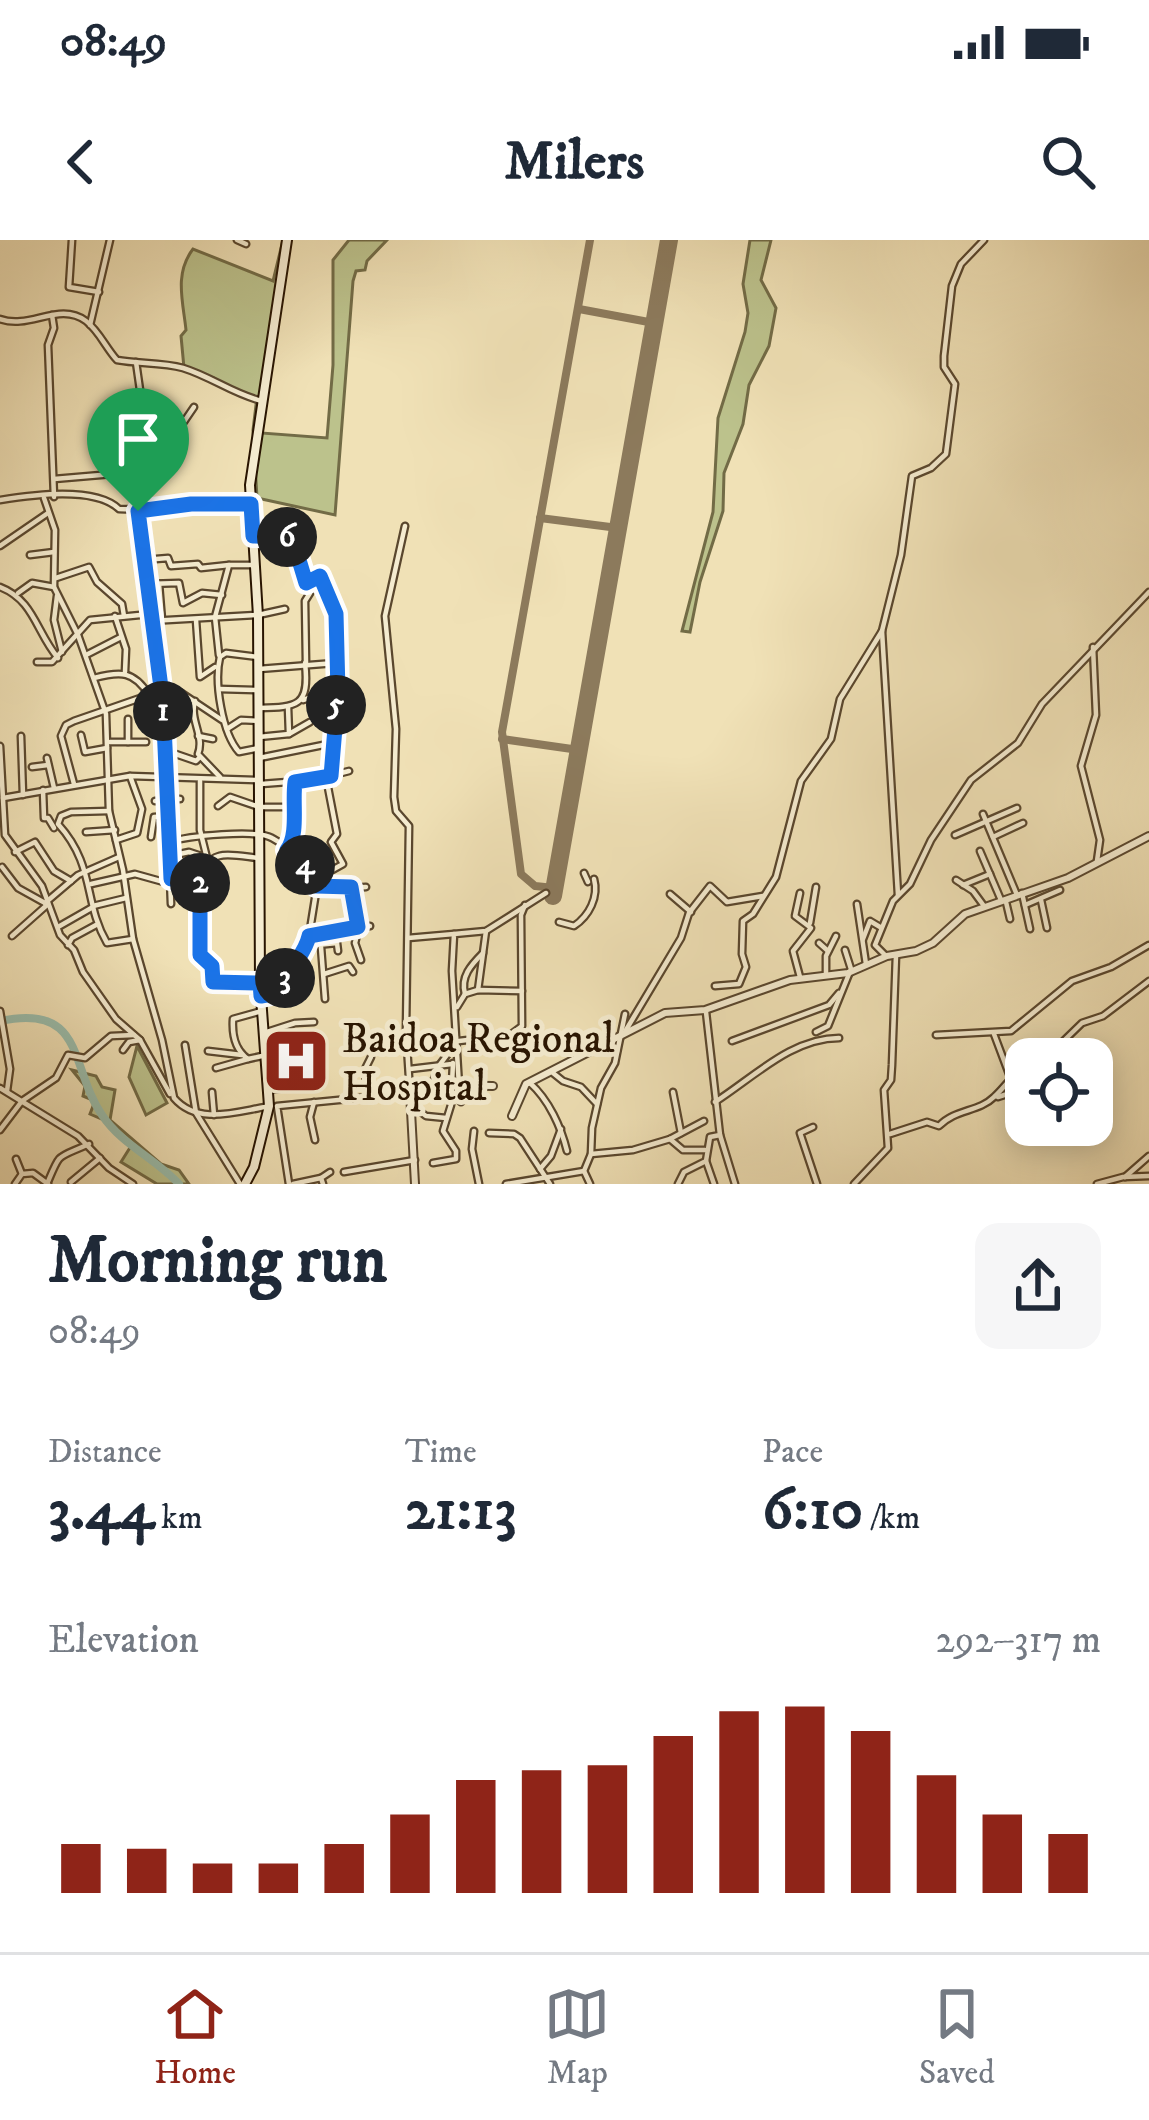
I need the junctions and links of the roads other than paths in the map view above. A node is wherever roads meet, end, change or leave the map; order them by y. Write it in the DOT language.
graph roads {
  1 [pos="72,240"];
  2 [pos="110,240"];
  3 [pos="237,240"];
  4 [pos="287,240"];
  5 [pos="984,240"];
  6 [pos="246,244"];
  7 [pos="99,292"];
  8 [pos="52,315"];
  9 [pos="0,320"];
  10 [pos="90,325"];
  11 [pos="136,362"];
  12 [pos="262,401"];
  13 [pos="194,407"];
  14 [pos="142,428"];
  15 [pos="136,472"];
  16 [pos="54,479"];
  17 [pos="54,497"];
  18 [pos="44,498"];
  19 [pos="0,500"];
  20 [pos="250,500"];
  21 [pos="138,511"];
  22 [pos="48,513"];
  23 [pos="405,526"];
  24 [pos="253,536"];
  25 [pos="0,546"];
  26 [pos="54,552"];
  27 [pos="30,555"];
  28 [pos="144,560"];
  29 [pos="229,565"];
  30 [pos="255,565"];
  31 [pos="55,578"];
  32 [pos="306,583"];
  33 [pos="147,584"];
  34 [pos="159,584"];
  35 [pos="0,587"];
  36 [pos="54,587"];
  37 [pos="1149,592"];
  38 [pos="18,593"];
  39 [pos="222,595"];
  40 [pos="57,596"];
  41 [pos="285,609"];
  42 [pos="258,615"];
  43 [pos="119,616"];
  44 [pos="215,617"];
  45 [pos="150,618"];
  46 [pos="162,620"];
  47 [pos="196,620"];
  48 [pos="882,632"];
  49 [pos="78,634"];
  50 [pos="122,637"];
  51 [pos="1093,647"];
  52 [pos="60,655"];
  53 [pos="86,655"];
  54 [pos="258,657"];
  55 [pos="219,661"];
  56 [pos="37,662"];
  57 [pos="306,663"];
  58 [pos="335,663"];
  59 [pos="259,669"];
  60 [pos="125,673"];
  61 [pos="94,679"];
  62 [pos="336,688"];
  63 [pos="219,689"];
  64 [pos="258,691"];
  65 [pos="161,694"];
  66 [pos="149,695"];
  67 [pos="303,700"];
  68 [pos="195,701"];
  69 [pos="288,707"];
  70 [pos="259,708"];
  71 [pos="104,710"];
  72 [pos="128,719"];
  73 [pos="222,720"];
  74 [pos="259,721"];
  75 [pos="310,722"];
  76 [pos="227,729"];
  77 [pos="289,734"];
  78 [pos="81,735"];
  79 [pos="21,736"];
  80 [pos="198,736"];
  81 [pos="213,739"];
  82 [pos="128,742"];
  83 [pos="146,742"];
  84 [pos="333,743"];
  85 [pos="107,745"];
  86 [pos="0,746"];
  87 [pos="259,748"];
  88 [pos="85,752"];
  89 [pos="165,753"];
  90 [pos="150,756"];
  91 [pos="200,757"];
  92 [pos="84,760"];
  93 [pos="221,761"];
  94 [pos="32,767"];
  95 [pos="213,769"];
  96 [pos="350,771"];
  97 [pos="130,776"];
  98 [pos="329,776"];
  99 [pos="220,777"];
  100 [pos="107,778"];
  101 [pos="167,778"];
  102 [pos="200,781"];
  103 [pos="259,782"];
  104 [pos="295,782"];
  105 [pos="74,784"];
  106 [pos="54,788"];
  107 [pos="43,790"];
  108 [pos="22,795"];
  109 [pos="3,798"];
  110 [pos="167,799"];
  111 [pos="180,799"];
  112 [pos="155,801"];
  113 [pos="218,806"];
  114 [pos="259,807"];
  115 [pos="292,807"];
  116 [pos="1017,808"];
  117 [pos="109,811"];
  118 [pos="169,815"];
  119 [pos="985,818"];
  120 [pos="2,823"];
  121 [pos="1023,823"];
  122 [pos="55,828"];
  123 [pos="115,830"];
  124 [pos="86,832"];
  125 [pos="955,835"];
  126 [pos="202,836"];
  127 [pos="258,836"];
  128 [pos="1149,836"];
  129 [pos="151,837"];
  130 [pos="993,837"];
  131 [pos="116,840"];
  132 [pos="170,842"];
  133 [pos="287,850"];
  134 [pos="980,850"];
  135 [pos="15,852"];
  136 [pos="119,856"];
  137 [pos="170,856"];
  138 [pos="258,858"];
  139 [pos="209,859"];
  140 [pos="1097,862"];
  141 [pos="2,867"];
  142 [pos="51,868"];
  143 [pos="86,870"];
  144 [pos="308,870"];
  145 [pos="584,873"];
  146 [pos="990,874"];
  147 [pos="124,876"];
  148 [pos="36,877"];
  149 [pos="200,879"];
  150 [pos="956,880"];
  151 [pos="71,881"];
  152 [pos="171,882"];
  153 [pos="91,884"];
  154 [pos="963,885"];
  155 [pos="316,886"];
  156 [pos="351,887"];
  157 [pos="366,887"];
  158 [pos="708,887"];
  159 [pos="816,887"];
  160 [pos="1060,890"];
  161 [pos="546,893"];
  162 [pos="800,893"];
  163 [pos="670,894"];
  164 [pos="1020,894"];
  165 [pos="898,895"];
  166 [pos="765,896"];
  167 [pos="126,898"];
  168 [pos="1003,899"];
  169 [pos="1041,900"];
  170 [pos="46,904"];
  171 [pos="171,904"];
  172 [pos="857,904"];
  173 [pos="525,905"];
  174 [pos="1025,905"];
  175 [pos="984,906"];
  176 [pos="93,907"];
  177 [pos="692,910"];
  178 [pos="1010,920"];
  179 [pos="559,922"];
  180 [pos="96,925"];
  181 [pos="810,925"];
  182 [pos="370,926"];
  183 [pos="358,927"];
  184 [pos="880,927"];
  185 [pos="58,928"];
  186 [pos="1047,928"];
  187 [pos="1030,929"];
  188 [pos="486,931"];
  189 [pos="454,934"];
  190 [pos="836,935"];
  191 [pos="12,936"];
  192 [pos="309,936"];
  193 [pos="408,938"];
  194 [pos="133,939"];
  195 [pos="819,943"];
  196 [pos="861,944"];
  197 [pos="68,945"];
  198 [pos="1149,945"];
  199 [pos="307,946"];
  200 [pos="320,946"];
  201 [pos="845,950"];
  202 [pos="338,951"];
  203 [pos="828,951"];
  204 [pos="483,953"];
  205 [pos="891,956"];
  206 [pos="361,960"];
  207 [pos="866,964"];
  208 [pos="353,972"];
  209 [pos="826,973"];
  210 [pos="848,973"];
  211 [pos="324,974"];
  212 [pos="800,977"];
  213 [pos="1149,981"];
  214 [pos="260,983"];
  215 [pos="715,986"];
  216 [pos="737,986"];
  217 [pos="478,990"];
  218 [pos="522,991"];
  219 [pos="839,993"];
  220 [pos="465,994"];
  221 [pos="751,994"];
  222 [pos="261,996"];
  223 [pos="325,999"];
  224 [pos="457,1008"];
  225 [pos="0,1010"];
  226 [pos="706,1010"];
  227 [pos="262,1011"];
  228 [pos="809,1013"];
  229 [pos="625,1014"];
  230 [pos="314,1022"];
  231 [pos="993,1032"];
  232 [pos="263,1034"];
  233 [pos="622,1034"];
  234 [pos="816,1035"];
  235 [pos="936,1035"];
  236 [pos="138,1038"];
  237 [pos="839,1038"];
  238 [pos="1067,1038"];
  239 [pos="458,1040"];
  240 [pos="732,1041"];
  241 [pos="185,1045"];
  242 [pos="408,1047"];
  243 [pos="123,1050"];
  244 [pos="208,1052"];
  245 [pos="264,1055"];
  246 [pos="244,1057"];
  247 [pos="371,1057"];
  248 [pos="456,1063"];
  249 [pos="440,1065"];
  250 [pos="1005,1066"];
  251 [pos="216,1068"];
  252 [pos="410,1069"];
  253 [pos="553,1073"];
  254 [pos="530,1083"];
  255 [pos="1005,1083"];
  256 [pos="432,1084"];
  257 [pos="310,1085"];
  258 [pos="493,1086"];
  259 [pos="454,1089"];
  260 [pos="3,1090"];
  261 [pos="268,1090"];
  262 [pos="212,1092"];
  263 [pos="415,1092"];
  264 [pos="673,1092"];
  265 [pos="1005,1094"];
  266 [pos="367,1096"];
  267 [pos="994,1097"];
  268 [pos="174,1098"];
  269 [pos="22,1101"];
  270 [pos="314,1102"];
  271 [pos="461,1102"];
  272 [pos="715,1102"];
  273 [pos="411,1104"];
  274 [pos="597,1104"];
  275 [pos="268,1106"];
  276 [pos="196,1113"];
  277 [pos="214,1114"];
  278 [pos="426,1116"];
  279 [pos="512,1116"];
  280 [pos="446,1118"];
  281 [pos="412,1120"];
  282 [pos="704,1120"];
  283 [pos="813,1127"];
  284 [pos="561,1129"];
  285 [pos="0,1130"];
  286 [pos="474,1131"];
  287 [pos="489,1132"];
  288 [pos="680,1133"];
  289 [pos="890,1134"];
  290 [pos="719,1135"];
  291 [pos="670,1139"];
  292 [pos="315,1140"];
  293 [pos="88,1144"];
  294 [pos="632,1150"];
  295 [pos="706,1150"];
  296 [pos="567,1151"];
  297 [pos="591,1154"];
  298 [pos="1149,1156"];
  299 [pos="100,1158"];
  300 [pos="16,1159"];
  301 [pos="415,1160"];
  302 [pos="706,1161"];
  303 [pos="641,1162"];
  304 [pos="433,1163"];
  305 [pos="540,1169"];
  306 [pos="584,1171"];
  307 [pos="330,1172"];
  308 [pos="344,1172"];
  309 [pos="22,1174"];
  310 [pos="1149,1176"];
  311 [pos="1125,1177"];
  312 [pos="322,1181"];
  313 [pos="548,1181"];
  314 [pos="71,1182"];
  315 [pos="15,1184"];
  316 [pos="48,1184"];
  317 [pos="133,1184"];
  318 [pos="243,1184"];
  319 [pos="291,1184"];
  320 [pos="415,1184"];
  321 [pos="479,1184"];
  322 [pos="506,1184"];
  323 [pos="590,1184"];
  324 [pos="678,1184"];
  325 [pos="714,1184"];
  326 [pos="735,1184"];
  327 [pos="817,1184"];
  328 [pos="854,1184"];
  329 [pos="1097,1184"];
  1 -- 7 [label="street"];
  2 -- 7 [label="street"];
  3 -- 6 [label="street"];
  4 -- 12 [label="main road"];
  5 -- 48 [label="street"];
  7 -- 10 [label="street"];
  8 -- 9 [label="street"];
  8 -- 10 [label="street"];
  8 -- 16 [label="street"];
  10 -- 11 [label="street"];
  11 -- 12 [label="street"];
  11 -- 14 [label="street"];
  12 -- 20 [label="main road"];
  13 -- 14 [label="street"];
  14 -- 15 [label="street"];
  15 -- 16 [label="street"];
  15 -- 21 [label="street"];
  16 -- 17 [label="street"];
  17 -- 18 [label="street"];
  17 -- 21 [label="street"];
  18 -- 19 [label="street"];
  18 -- 22 [label="street"];
  20 -- 21 [label="street"];
  20 -- 24 [label="main road"];
  21 -- 28 [label="street"];
  22 -- 25 [label="street"];
  22 -- 26 [label="street"];
  23 -- 193 [label="street"];
  24 -- 30 [label="main road"];
  24 -- 32 [label="street"];
  26 -- 27 [label="street"];
  26 -- 31 [label="street"];
  28 -- 29 [label="street"];
  28 -- 33 [label="street"];
  29 -- 30 [label="street"];
  29 -- 39 [label="street"];
  30 -- 42 [label="main road"];
  31 -- 36 [label="street"];
  31 -- 43 [label="street"];
  32 -- 57 [label="street"];
  32 -- 58 [label="street"];
  33 -- 34 [label="street"];
  33 -- 45 [label="street"];
  34 -- 39 [label="street"];
  34 -- 46 [label="street"];
  35 -- 38 [label="street"];
  36 -- 38 [label="street"];
  36 -- 40 [label="street"];
  37 -- 51 [label="street"];
  38 -- 52 [label="street"];
  39 -- 44 [label="street"];
  40 -- 49 [label="street"];
  40 -- 52 [label="street"];
  41 -- 42 [label="street"];
  42 -- 44 [label="street"];
  42 -- 54 [label="main road"];
  43 -- 45 [label="street"];
  43 -- 49 [label="street"];
  43 -- 50 [label="street"];
  44 -- 47 [label="street"];
  44 -- 55 [label="street"];
  45 -- 46 [label="street"];
  45 -- 65 [label="street"];
  46 -- 47 [label="street"];
  47 -- 55 [label="street"];
  48 -- 165 [label="street"];
  48 -- 166 [label="street"];
  49 -- 52 [label="street"];
  49 -- 53 [label="street"];
  50 -- 53 [label="street"];
  50 -- 60 [label="street"];
  51 -- 140 [label="street"];
  51 -- 165 [label="street"];
  52 -- 56 [label="street"];
  53 -- 61 [label="street"];
  54 -- 55 [label="street"];
  54 -- 59 [label="main road"];
  55 -- 63 [label="street"];
  57 -- 58 [label="street"];
  57 -- 59 [label="street"];
  57 -- 67 [label="street"];
  58 -- 62 [label="street"];
  59 -- 64 [label="main road"];
  60 -- 61 [label="street"];
  60 -- 66 [label="street"];
  61 -- 71 [label="street"];
  62 -- 67 [label="street"];
  62 -- 84 [label="street"];
  63 -- 64 [label="street"];
  63 -- 73 [label="street"];
  64 -- 70 [label="main road"];
  65 -- 66 [label="street"];
  65 -- 68 [label="street"];
  65 -- 89 [label="street"];
  66 -- 71 [label="street"];
  67 -- 69 [label="street"];
  68 -- 73 [label="street"];
  68 -- 80 [label="street"];
  69 -- 70 [label="street"];
  69 -- 77 [label="street"];
  70 -- 74 [label="main road"];
  71 -- 85 [label="street"];
  71 -- 105 [label="street"];
  72 -- 82 [label="street"];
  73 -- 76 [label="street"];
  74 -- 76 [label="street"];
  74 -- 87 [label="main road"];
  75 -- 77 [label="street"];
  76 -- 87 [label="street"];
  77 -- 87 [label="street"];
  78 -- 88 [label="street"];
  79 -- 108 [label="street"];
  80 -- 81 [label="street"];
  80 -- 91 [label="street"];
  82 -- 83 [label="street"];
  82 -- 85 [label="street"];
  84 -- 87 [label="street"];
  84 -- 98 [label="street"];
  85 -- 88 [label="street"];
  85 -- 100 [label="street"];
  86 -- 109 [label="street"];
  87 -- 103 [label="main road"];
  88 -- 92 [label="street"];
  89 -- 90 [label="street"];
  89 -- 91 [label="street"];
  89 -- 101 [label="street"];
  91 -- 95 [label="street"];
  93 -- 95 [label="street"];
  94 -- 106 [label="street"];
  95 -- 99 [label="street"];
  96 -- 98 [label="street"];
  97 -- 100 [label="street"];
  97 -- 101 [label="street"];
  97 -- 131 [label="street"];
  98 -- 104 [label="street"];
  98 -- 144 [label="street"];
  99 -- 102 [label="street"];
  99 -- 103 [label="street"];
  100 -- 105 [label="street"];
  100 -- 117 [label="street"];
  101 -- 102 [label="street"];
  101 -- 110 [label="street"];
  102 -- 126 [label="street"];
  103 -- 104 [label="street"];
  103 -- 114 [label="main road"];
  104 -- 115 [label="street"];
  105 -- 106 [label="street"];
  106 -- 107 [label="street"];
  107 -- 108 [label="street"];
  107 -- 122 [label="street"];
  108 -- 109 [label="street"];
  109 -- 120 [label="street"];
  110 -- 111 [label="street"];
  110 -- 112 [label="street"];
  110 -- 118 [label="street"];
  113 -- 114 [label="street"];
  114 -- 115 [label="street"];
  114 -- 127 [label="main road"];
  115 -- 133 [label="street"];
  116 -- 119 [label="street"];
  117 -- 122 [label="street"];
  117 -- 123 [label="street"];
  118 -- 129 [label="street"];
  118 -- 132 [label="street"];
  119 -- 125 [label="street"];
  119 -- 164 [label="street"];
  120 -- 135 [label="street"];
  121 -- 130 [label="street"];
  122 -- 143 [label="street"];
  123 -- 124 [label="street"];
  123 -- 131 [label="street"];
  126 -- 127 [label="street"];
  126 -- 132 [label="street"];
  126 -- 139 [label="street"];
  127 -- 133 [label="street"];
  127 -- 138 [label="main road"];
  128 -- 140 [label="street"];
  131 -- 136 [label="street"];
  132 -- 137 [label="street"];
  133 -- 144 [label="street"];
  134 -- 146 [label="street"];
  135 -- 142 [label="street"];
  135 -- 148 [label="street"];
  136 -- 143 [label="street"];
  136 -- 147 [label="street"];
  137 -- 139 [label="street"];
  137 -- 152 [label="street"];
  138 -- 139 [label="street"];
  138 -- 214 [label="main road"];
  139 -- 149 [label="street"];
  140 -- 164 [label="street"];
  141 -- 170 [label="street"];
  142 -- 148 [label="street"];
  142 -- 151 [label="street"];
  143 -- 151 [label="street"];
  143 -- 153 [label="street"];
  144 -- 155 [label="street"];
  145 -- 179 [label="street"];
  146 -- 154 [label="street"];
  146 -- 168 [label="street"];
  147 -- 152 [label="street"];
  147 -- 153 [label="street"];
  147 -- 167 [label="street"];
  148 -- 170 [label="street"];
  149 -- 152 [label="street"];
  149 -- 214 [label="street"];
  150 -- 154 [label="street"];
  151 -- 170 [label="street"];
  152 -- 171 [label="street"];
  153 -- 176 [label="street"];
  154 -- 175 [label="street"];
  155 -- 156 [label="street"];
  155 -- 192 [label="street"];
  156 -- 157 [label="street"];
  156 -- 183 [label="street"];
  158 -- 177 [label="street"];
  159 -- 181 [label="street"];
  160 -- 169 [label="street"];
  161 -- 173 [label="street"];
  162 -- 181 [label="street"];
  163 -- 177 [label="street"];
  164 -- 168 [label="street"];
  164 -- 174 [label="street"];
  165 -- 184 [label="street"];
  166 -- 177 [label="street"];
  166 -- 216 [label="street"];
  167 -- 176 [label="street"];
  167 -- 194 [label="street"];
  168 -- 175 [label="street"];
  168 -- 178 [label="street"];
  169 -- 174 [label="street"];
  169 -- 186 [label="street"];
  170 -- 185 [label="street"];
  170 -- 191 [label="street"];
  172 -- 196 [label="street"];
  173 -- 188 [label="street"];
  173 -- 218 [label="street"];
  174 -- 187 [label="street"];
  175 -- 205 [label="street"];
  176 -- 180 [label="street"];
  176 -- 185 [label="street"];
  177 -- 233 [label="street"];
  180 -- 194 [label="street"];
  180 -- 197 [label="street"];
  181 -- 212 [label="street"];
  182 -- 183 [label="street"];
  183 -- 192 [label="street"];
  183 -- 206 [label="street"];
  184 -- 196 [label="street"];
  184 -- 205 [label="street"];
  185 -- 197 [label="street"];
  188 -- 189 [label="street"];
  188 -- 204 [label="street"];
  189 -- 193 [label="street"];
  189 -- 224 [label="street"];
  190 -- 203 [label="street"];
  192 -- 199 [label="street"];
  193 -- 242 [label="street"];
  194 -- 268 [label="street"];
  195 -- 203 [label="street"];
  196 -- 207 [label="street"];
  197 -- 236 [label="street"];
  198 -- 231 [label="street"];
  199 -- 200 [label="street"];
  199 -- 222 [label="street"];
  200 -- 202 [label="street"];
  200 -- 211 [label="street"];
  201 -- 210 [label="street"];
  203 -- 209 [label="street"];
  204 -- 217 [label="street"];
  204 -- 220 [label="street"];
  205 -- 207 [label="street"];
  205 -- 289 [label="street"];
  207 -- 210 [label="street"];
  208 -- 211 [label="street"];
  209 -- 210 [label="street"];
  209 -- 212 [label="street"];
  210 -- 219 [label="street"];
  211 -- 223 [label="street"];
  212 -- 221 [label="street"];
  213 -- 238 [label="street"];
  214 -- 222 [label="main road"];
  215 -- 216 [label="street"];
  216 -- 221 [label="street"];
  217 -- 218 [label="street"];
  217 -- 220 [label="street"];
  218 -- 239 [label="street"];
  219 -- 228 [label="street"];
  219 -- 234 [label="street"];
  220 -- 224 [label="street"];
  221 -- 226 [label="street"];
  222 -- 227 [label="main road"];
  224 -- 239 [label="street"];
  225 -- 260 [label="street"];
  226 -- 233 [label="street"];
  226 -- 272 [label="street"];
  227 -- 232 [label="main road"];
  227 -- 246 [label="street"];
  228 -- 234 [label="street"];
  228 -- 240 [label="street"];
  229 -- 233 [label="street"];
  230 -- 232 [label="street"];
  231 -- 235 [label="street"];
  231 -- 250 [label="street"];
  232 -- 245 [label="main road"];
  233 -- 253 [label="street"];
  233 -- 274 [label="street"];
  234 -- 237 [label="street"];
  234 -- 272 [label="street"];
  236 -- 243 [label="street"];
  236 -- 268 [label="street"];
  236 -- 269 [label="street"];
  239 -- 242 [label="street"];
  239 -- 248 [label="street"];
  239 -- 249 [label="street"];
  241 -- 276 [label="street"];
  242 -- 252 [label="street"];
  244 -- 246 [label="street"];
  245 -- 246 [label="street"];
  245 -- 261 [label="main road"];
  246 -- 251 [label="street"];
  247 -- 266 [label="street"];
  248 -- 249 [label="street"];
  248 -- 259 [label="street"];
  249 -- 252 [label="street"];
  249 -- 256 [label="street"];
  252 -- 263 [label="street"];
  253 -- 254 [label="street"];
  253 -- 274 [label="street"];
  254 -- 279 [label="street"];
  254 -- 284 [label="street"];
  255 -- 267 [label="street"];
  256 -- 259 [label="street"];
  256 -- 263 [label="street"];
  257 -- 261 [label="street"];
  258 -- 259 [label="street"];
  259 -- 263 [label="street"];
  259 -- 271 [label="street"];
  259 -- 280 [label="street"];
  260 -- 269 [label="street"];
  261 -- 275 [label="main road"];
  262 -- 277 [label="street"];
  263 -- 266 [label="street"];
  263 -- 273 [label="street"];
  264 -- 288 [label="street"];
  265 -- 267 [label="street"];
  266 -- 270 [label="street"];
  267 -- 289 [label="street"];
  268 -- 276 [label="street"];
  269 -- 285 [label="street"];
  269 -- 293 [label="street"];
  270 -- 292 [label="street"];
  270 -- 319 [label="street"];
  272 -- 290 [label="street"];
  273 -- 278 [label="street"];
  273 -- 281 [label="street"];
  274 -- 297 [label="street"];
  275 -- 277 [label="street"];
  275 -- 318 [label="main road"];
  276 -- 277 [label="street"];
  276 -- 318 [label="street"];
  278 -- 280 [label="street"];
  278 -- 281 [label="street"];
  280 -- 304 [label="street"];
  281 -- 301 [label="street"];
  282 -- 288 [label="street"];
  283 -- 327 [label="street"];
  284 -- 296 [label="street"];
  284 -- 305 [label="street"];
  286 -- 321 [label="street"];
  287 -- 305 [label="street"];
  288 -- 291 [label="street"];
  289 -- 328 [label="street"];
  290 -- 295 [label="street"];
  290 -- 326 [label="street"];
  291 -- 294 [label="street"];
  291 -- 295 [label="street"];
  293 -- 299 [label="street"];
  293 -- 316 [label="street"];
  294 -- 297 [label="street"];
  294 -- 303 [label="street"];
  295 -- 302 [label="street"];
  297 -- 306 [label="street"];
  298 -- 311 [label="street"];
  299 -- 314 [label="street"];
  299 -- 317 [label="street"];
  300 -- 309 [label="street"];
  301 -- 308 [label="street"];
  301 -- 320 [label="street"];
  302 -- 324 [label="street"];
  302 -- 325 [label="street"];
  305 -- 313 [label="street"];
  306 -- 313 [label="street"];
  306 -- 323 [label="street"];
  307 -- 312 [label="street"];
  309 -- 315 [label="street"];
  309 -- 316 [label="street"];
  310 -- 311 [label="street"];
  311 -- 329 [label="street"];
  312 -- 319 [label="street"];
  313 -- 322 [label="street"];
}
